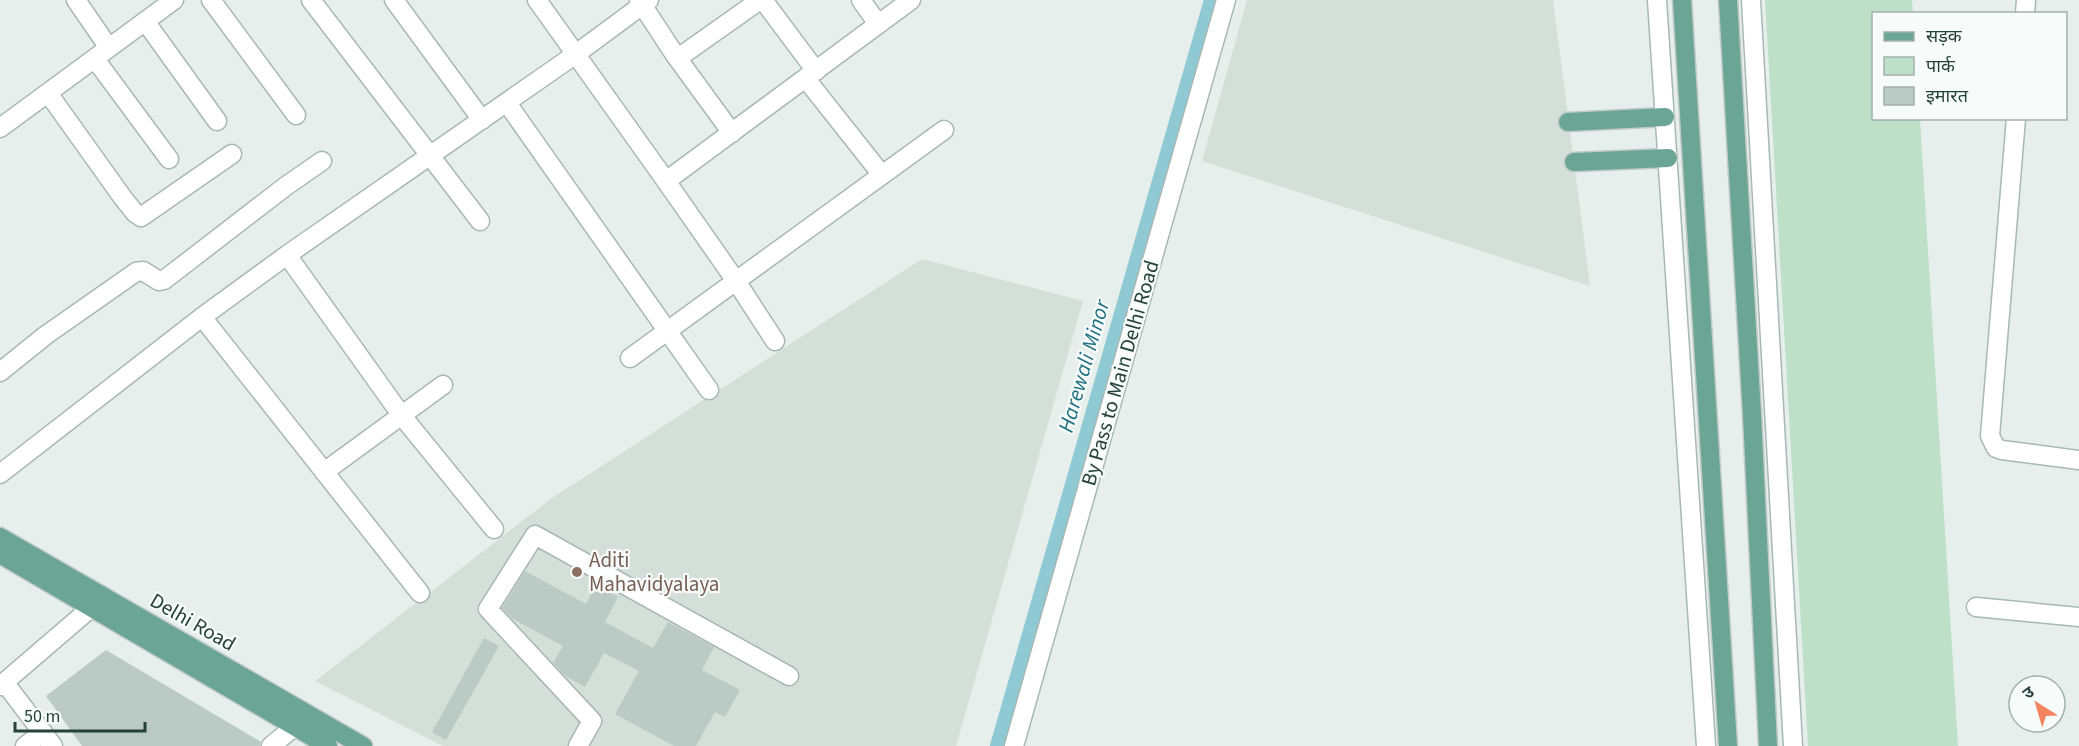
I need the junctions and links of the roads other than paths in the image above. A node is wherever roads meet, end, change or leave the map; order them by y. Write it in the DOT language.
graph roads {
  1 [pos="76,0"];
  2 [pos="212,0"];
  3 [pos="311,0"];
  4 [pos="394,0"];
  5 [pos="537,0"];
  6 [pos="762,0"];
  7 [pos="861,0"];
  8 [pos="911,0"];
  9 [pos="1226,0"];
  10 [pos="1657,0"];
  11 [pos="1682,0"];
  12 [pos="1728,0"];
  13 [pos="1751,0"];
  14 [pos="168,2"];
  15 [pos="643,2"];
  16 [pos="145,21"];
  17 [pos="878,24"];
  18 [pos="102,54"];
  19 [pos="576,54"];
  20 [pos="678,58"];
  21 [pos="811,75"];
  22 [pos="48,93"];
  23 [pos="507,103"];
  24 [pos="296,115"];
  25 [pos="1665,117"];
  26 [pos="482,120"];
  27 [pos="2016,120"];
  28 [pos="217,121"];
  29 [pos="1568,122"];
  30 [pos="0,128"];
  31 [pos="944,130"];
  32 [pos="732,133"];
  33 [pos="232,154"];
  34 [pos="431,155"];
  35 [pos="1668,158"];
  36 [pos="169,159"];
  37 [pos="322,161"];
  38 [pos="1574,162"];
  39 [pos="882,175"];
  40 [pos="666,181"];
  41 [pos="480,221"];
  42 [pos="286,255"];
  43 [pos="736,281"];
  44 [pos="202,317"];
  45 [pos="667,330"];
  46 [pos="775,340"];
  47 [pos="630,358"];
  48 [pos="0,372"];
  49 [pos="443,385"];
  50 [pos="709,390"];
  51 [pos="402,416"];
  52 [pos="2079,460"];
  53 [pos="324,472"];
  54 [pos="0,474"];
  55 [pos="494,529"];
  56 [pos="0,537"];
  57 [pos="0,554"];
  58 [pos="420,593"];
  59 [pos="95,600"];
  60 [pos="1976,607"];
  61 [pos="2079,617"];
  62 [pos="789,676"];
  63 [pos="2,684"];
  64 [pos="298,719"];
  65 [pos="48,739"];
  66 [pos="25,746"];
  67 [pos="271,746"];
  68 [pos="328,746"];
  69 [pos="363,746"];
  70 [pos="578,746"];
  71 [pos="1014,746"];
  72 [pos="1706,746"];
  73 [pos="1728,746"];
  74 [pos="1768,746"];
  75 [pos="1793,746"];
  1 -- 18 [label="street"];
  2 -- 24 [label="street"];
  3 -- 34 [label="street"];
  4 -- 26 [label="street"];
  5 -- 19 [label="street"];
  6 -- 20 [label="street"];
  6 -- 21 [label="street"];
  7 -- 17 [label="street"];
  8 -- 17 [label="street"];
  9 -- 71 [label="street, By Pass to Main Delhi Road"];
  10 -- 25 [label="street"];
  11 -- 73 [label="main road"];
  12 -- 74 [label="main road"];
  13 -- 75 [label="street"];
  14 -- 16 [label="street"];
  15 -- 19 [label="street"];
  15 -- 20 [label="street"];
  16 -- 18 [label="street"];
  16 -- 28 [label="street"];
  17 -- 21 [label="street"];
  18 -- 22 [label="street"];
  18 -- 36 [label="street"];
  19 -- 23 [label="street"];
  19 -- 40 [label="street"];
  20 -- 32 [label="street"];
  21 -- 32 [label="street"];
  21 -- 39 [label="street"];
  22 -- 30 [label="street"];
  22 -- 33 [label="street"];
  23 -- 26 [label="street"];
  23 -- 45 [label="street"];
  25 -- 29 [label="main road"];
  25 -- 35 [label="street"];
  26 -- 34 [label="street"];
  27 -- 52 [label="street"];
  31 -- 39 [label="street"];
  32 -- 40 [label="street"];
  34 -- 41 [label="street"];
  34 -- 42 [label="street"];
  35 -- 38 [label="main road"];
  35 -- 72 [label="street"];
  37 -- 48 [label="street"];
  39 -- 43 [label="street"];
  40 -- 43 [label="street"];
  42 -- 44 [label="street"];
  42 -- 51 [label="street"];
  43 -- 45 [label="street"];
  43 -- 46 [label="street"];
  44 -- 53 [label="street"];
  44 -- 54 [label="street"];
  45 -- 47 [label="street"];
  45 -- 50 [label="street"];
  49 -- 51 [label="street"];
  51 -- 53 [label="street"];
  51 -- 55 [label="street"];
  53 -- 58 [label="street"];
  56 -- 59 [label="main road"];
  57 -- 59 [label="main road"];
  59 -- 63 [label="street"];
  59 -- 64 [label="main road"];
  60 -- 61 [label="street"];
  62 -- 70 [label="street"];
  63 -- 65 [label="street"];
  64 -- 67 [label="street"];
  64 -- 68 [label="main road"];
  64 -- 69 [label="main road"];
  65 -- 66 [label="street"];
}
